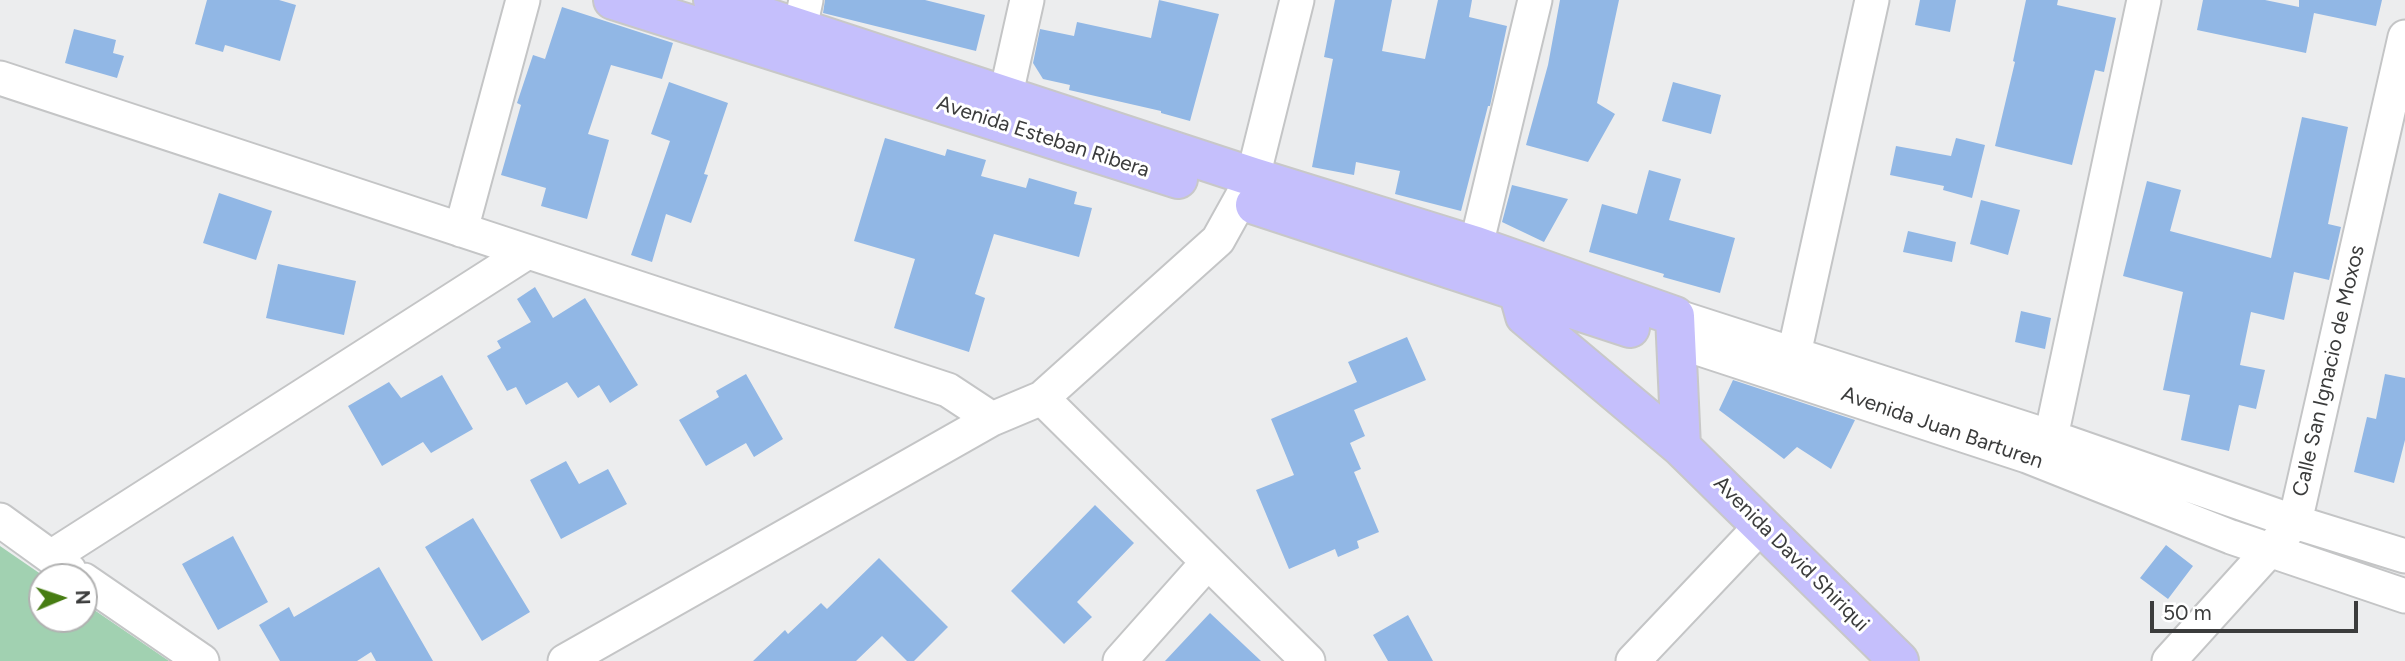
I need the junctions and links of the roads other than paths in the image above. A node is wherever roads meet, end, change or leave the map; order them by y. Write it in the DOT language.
graph roads {
  1 [pos="523,0"];
  2 [pos="613,0"];
  3 [pos="713,0"];
  4 [pos="1027,0"];
  5 [pos="1297,0"];
  6 [pos="1535,0"];
  7 [pos="1872,0"];
  8 [pos="2144,0"];
  9 [pos="803,14"];
  10 [pos="2405,37"];
  11 [pos="0,78"];
  12 [pos="1006,94"];
  13 [pos="1247,189"];
  14 [pos="461,230"];
  15 [pos="526,253"];
  16 [pos="1475,261"];
  17 [pos="1522,277"];
  18 [pos="1675,329"];
  19 [pos="1794,354"];
  20 [pos="1042,398"];
  21 [pos="992,419"];
  22 [pos="2050,437"];
  23 [pos="1681,447"];
  24 [pos="0,520"];
  25 [pos="2295,522"];
  26 [pos="1762,525"];
  27 [pos="2270,550"];
  28 [pos="2405,556"];
  29 [pos="51,557"];
  30 [pos="1208,562"];
  31 [pos="59,563"];
  32 [pos="98,590"];
  33 [pos="2405,596"];
  34 [pos="202,661"];
  35 [pos="565,661"];
  36 [pos="1120,661"];
  37 [pos="1308,661"];
  38 [pos="1633,661"];
  39 [pos="1899,661"];
  40 [pos="2169,661"];
  1 -- 14 [label="street"];
  2 -- 13 [label="main road, Avenida Esteban Ribera"];
  3 -- 9 [label="main road, Avenida Esteban Ribera"];
  4 -- 12 [label="street"];
  5 -- 13 [label="street"];
  6 -- 16 [label="street"];
  7 -- 19 [label="street"];
  8 -- 22 [label="street"];
  9 -- 12 [label="main road, Avenida Esteban Ribera"];
  10 -- 25 [label="street, Calle San Ignacio de Moxos"];
  11 -- 14 [label="street"];
  12 -- 13 [label="main road, Avenida Esteban Ribera"];
  13 -- 16 [label="main road, Avenida Esteban Ribera"];
  13 -- 20 [label="street"];
  14 -- 15 [label="street"];
  15 -- 21 [label="street"];
  15 -- 29 [label="street"];
  16 -- 17 [label="main road, Avenida Juan Barturen"];
  17 -- 18 [label="main road, Avenida Juan Barturen"];
  17 -- 23 [label="main road, Avenida David Shiriqui"];
  18 -- 19 [label="street, Avenida Juan Barturen"];
  18 -- 23 [label="main road"];
  18 -- 27 [label="street, Avenida Juan Barturen"];
  19 -- 22 [label="street, Avenida Juan Barturen"];
  20 -- 21 [label="street"];
  20 -- 30 [label="street"];
  21 -- 35 [label="street"];
  22 -- 25 [label="street, Avenida Juan Barturen"];
  23 -- 26 [label="main road, Avenida David Shiriqui"];
  24 -- 29 [label="street"];
  25 -- 27 [label="street, Calle San Ignacio de Moxos"];
  25 -- 28 [label="street, Avenida Juan Barturen"];
  26 -- 38 [label="street"];
  26 -- 39 [label="main road, Avenida David Shiriqui"];
  27 -- 33 [label="street, Avenida Juan Barturen"];
  27 -- 40 [label="street, Calle San Ignacio de Moxos"];
  29 -- 31 [label="street"];
  30 -- 36 [label="street"];
  30 -- 37 [label="street"];
  32 -- 34 [label="street"];
}
